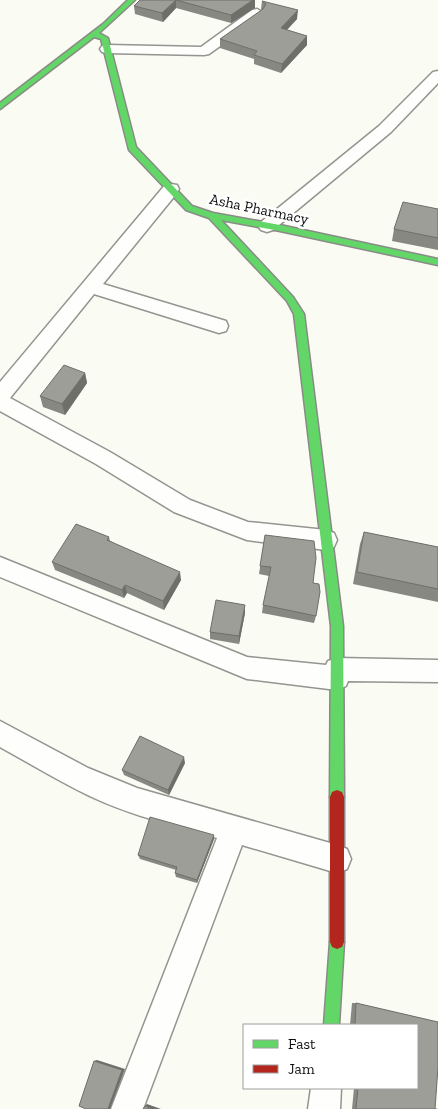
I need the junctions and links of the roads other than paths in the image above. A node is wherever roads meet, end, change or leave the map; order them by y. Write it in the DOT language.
graph roads {
  1 [pos="132,0"];
  2 [pos="257,13"];
  3 [pos="94,34"];
  4 [pos="107,49"];
  5 [pos="435,81"];
  6 [pos="0,107"];
  7 [pos="171,189"];
  8 [pos="212,216"];
  9 [pos="267,226"];
  10 [pos="438,262"];
  11 [pos="91,287"];
  12 [pos="219,326"];
  13 [pos="0,396"];
  14 [pos="0,402"];
  15 [pos="326,540"];
  16 [pos="0,567"];
  17 [pos="438,670"];
  18 [pos="337,674"];
  19 [pos="0,733"];
  20 [pos="234,830"];
  21 [pos="337,859"];
  22 [pos="330,1024"];
  23 [pos="326,1089"];
  24 [pos="127,1109"];
  25 [pos="324,1109"];
  1 -- 3 [label="street"];
  2 -- 4 [label="street"];
  3 -- 4 [label="street, Asha Pharmacy"];
  3 -- 6 [label="street"];
  4 -- 7 [label="street, Asha Pharmacy"];
  5 -- 9 [label="street"];
  7 -- 8 [label="street, Asha Pharmacy"];
  7 -- 11 [label="street"];
  8 -- 9 [label="street, Asha Pharmacy"];
  8 -- 15 [label="street"];
  9 -- 10 [label="street, Asha Pharmacy"];
  11 -- 12 [label="street"];
  11 -- 13 [label="street"];
  14 -- 15 [label="street"];
  15 -- 18 [label="street"];
  16 -- 18 [label="street"];
  17 -- 18 [label="street"];
  18 -- 21 [label="street"];
  19 -- 20 [label="street"];
  20 -- 21 [label="street"];
  20 -- 24 [label="street"];
  21 -- 22 [label="street"];
  23 -- 25 [label="street"];
}
